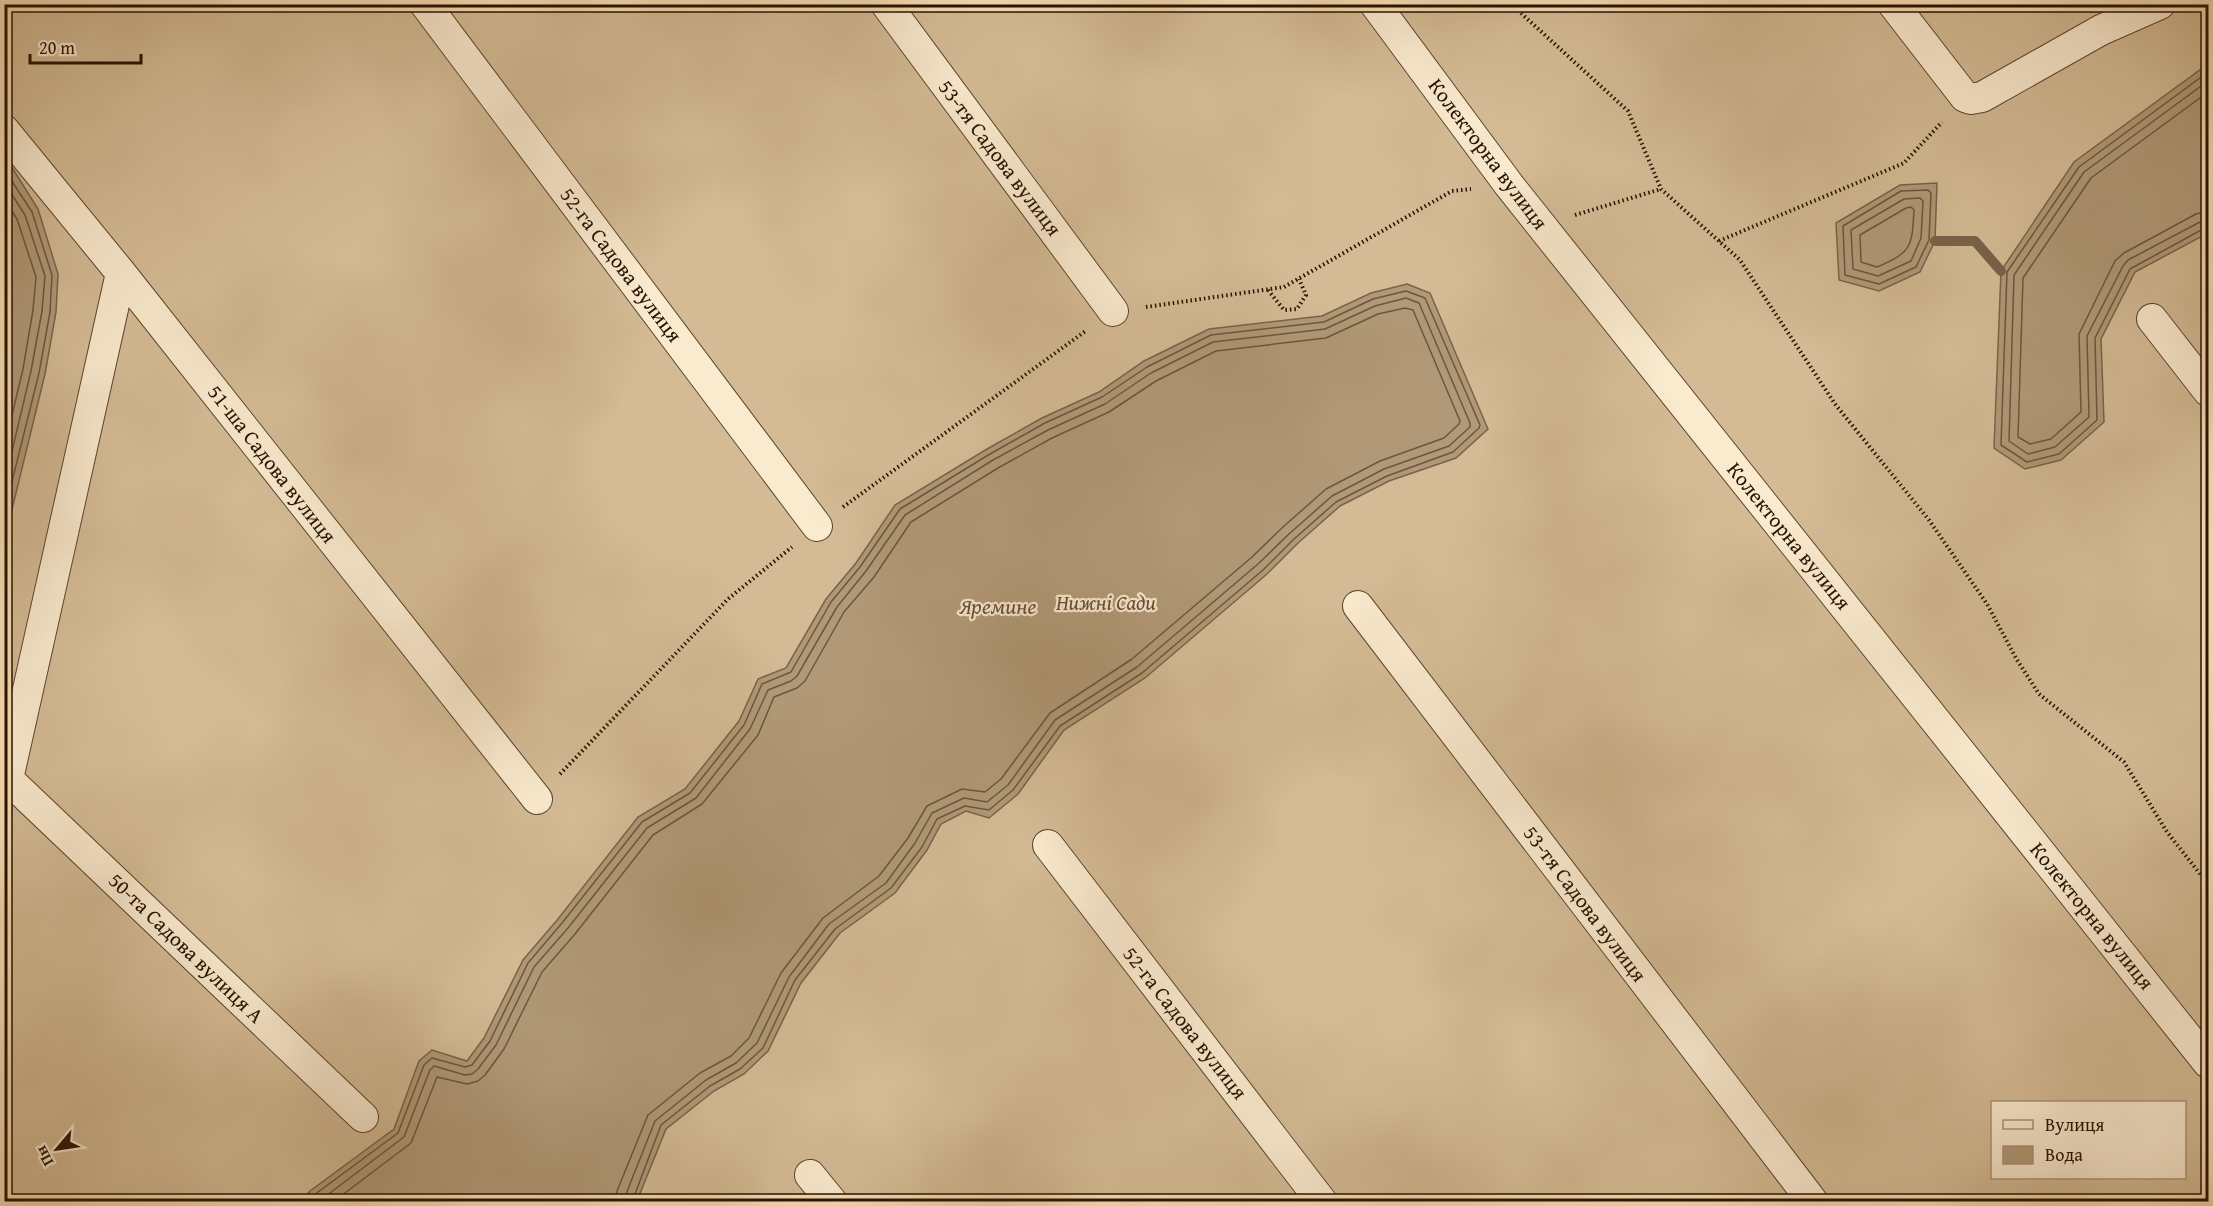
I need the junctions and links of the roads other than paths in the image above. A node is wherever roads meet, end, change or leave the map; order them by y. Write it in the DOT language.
graph roads {
  1 [pos="425,4"];
  2 [pos="886,4"];
  3 [pos="1375,4"];
  4 [pos="1893,4"];
  5 [pos="2160,4"];
  6 [pos="4,130"];
  7 [pos="121,273"];
  8 [pos="1113,311"];
  9 [pos="2152,319"];
  10 [pos="2208,391"];
  11 [pos="817,526"];
  12 [pos="1358,606"];
  13 [pos="6,783"];
  14 [pos="537,799"];
  15 [pos="1048,845"];
  16 [pos="2208,1063"];
  17 [pos="363,1118"];
  18 [pos="810,1175"];
  19 [pos="832,1202"];
  20 [pos="1322,1202"];
  21 [pos="1813,1202"];
  1 -- 11 [label="street, 52-га Садова вулиця"];
  2 -- 8 [label="street, 53-тя Садова вулиця"];
  3 -- 16 [label="street, Колекторна вулиця"];
  4 -- 5 [label="street"];
  6 -- 7 [label="street, 51-ша Садова вулиця"];
  7 -- 13 [label="street"];
  7 -- 14 [label="street, 51-ша Садова вулиця"];
  9 -- 10 [label="street"];
  12 -- 21 [label="street, 53-тя Садова вулиця"];
  13 -- 17 [label="street, 50-та Садова вулиця А"];
  15 -- 20 [label="street, 52-га Садова вулиця"];
  18 -- 19 [label="street"];
}
